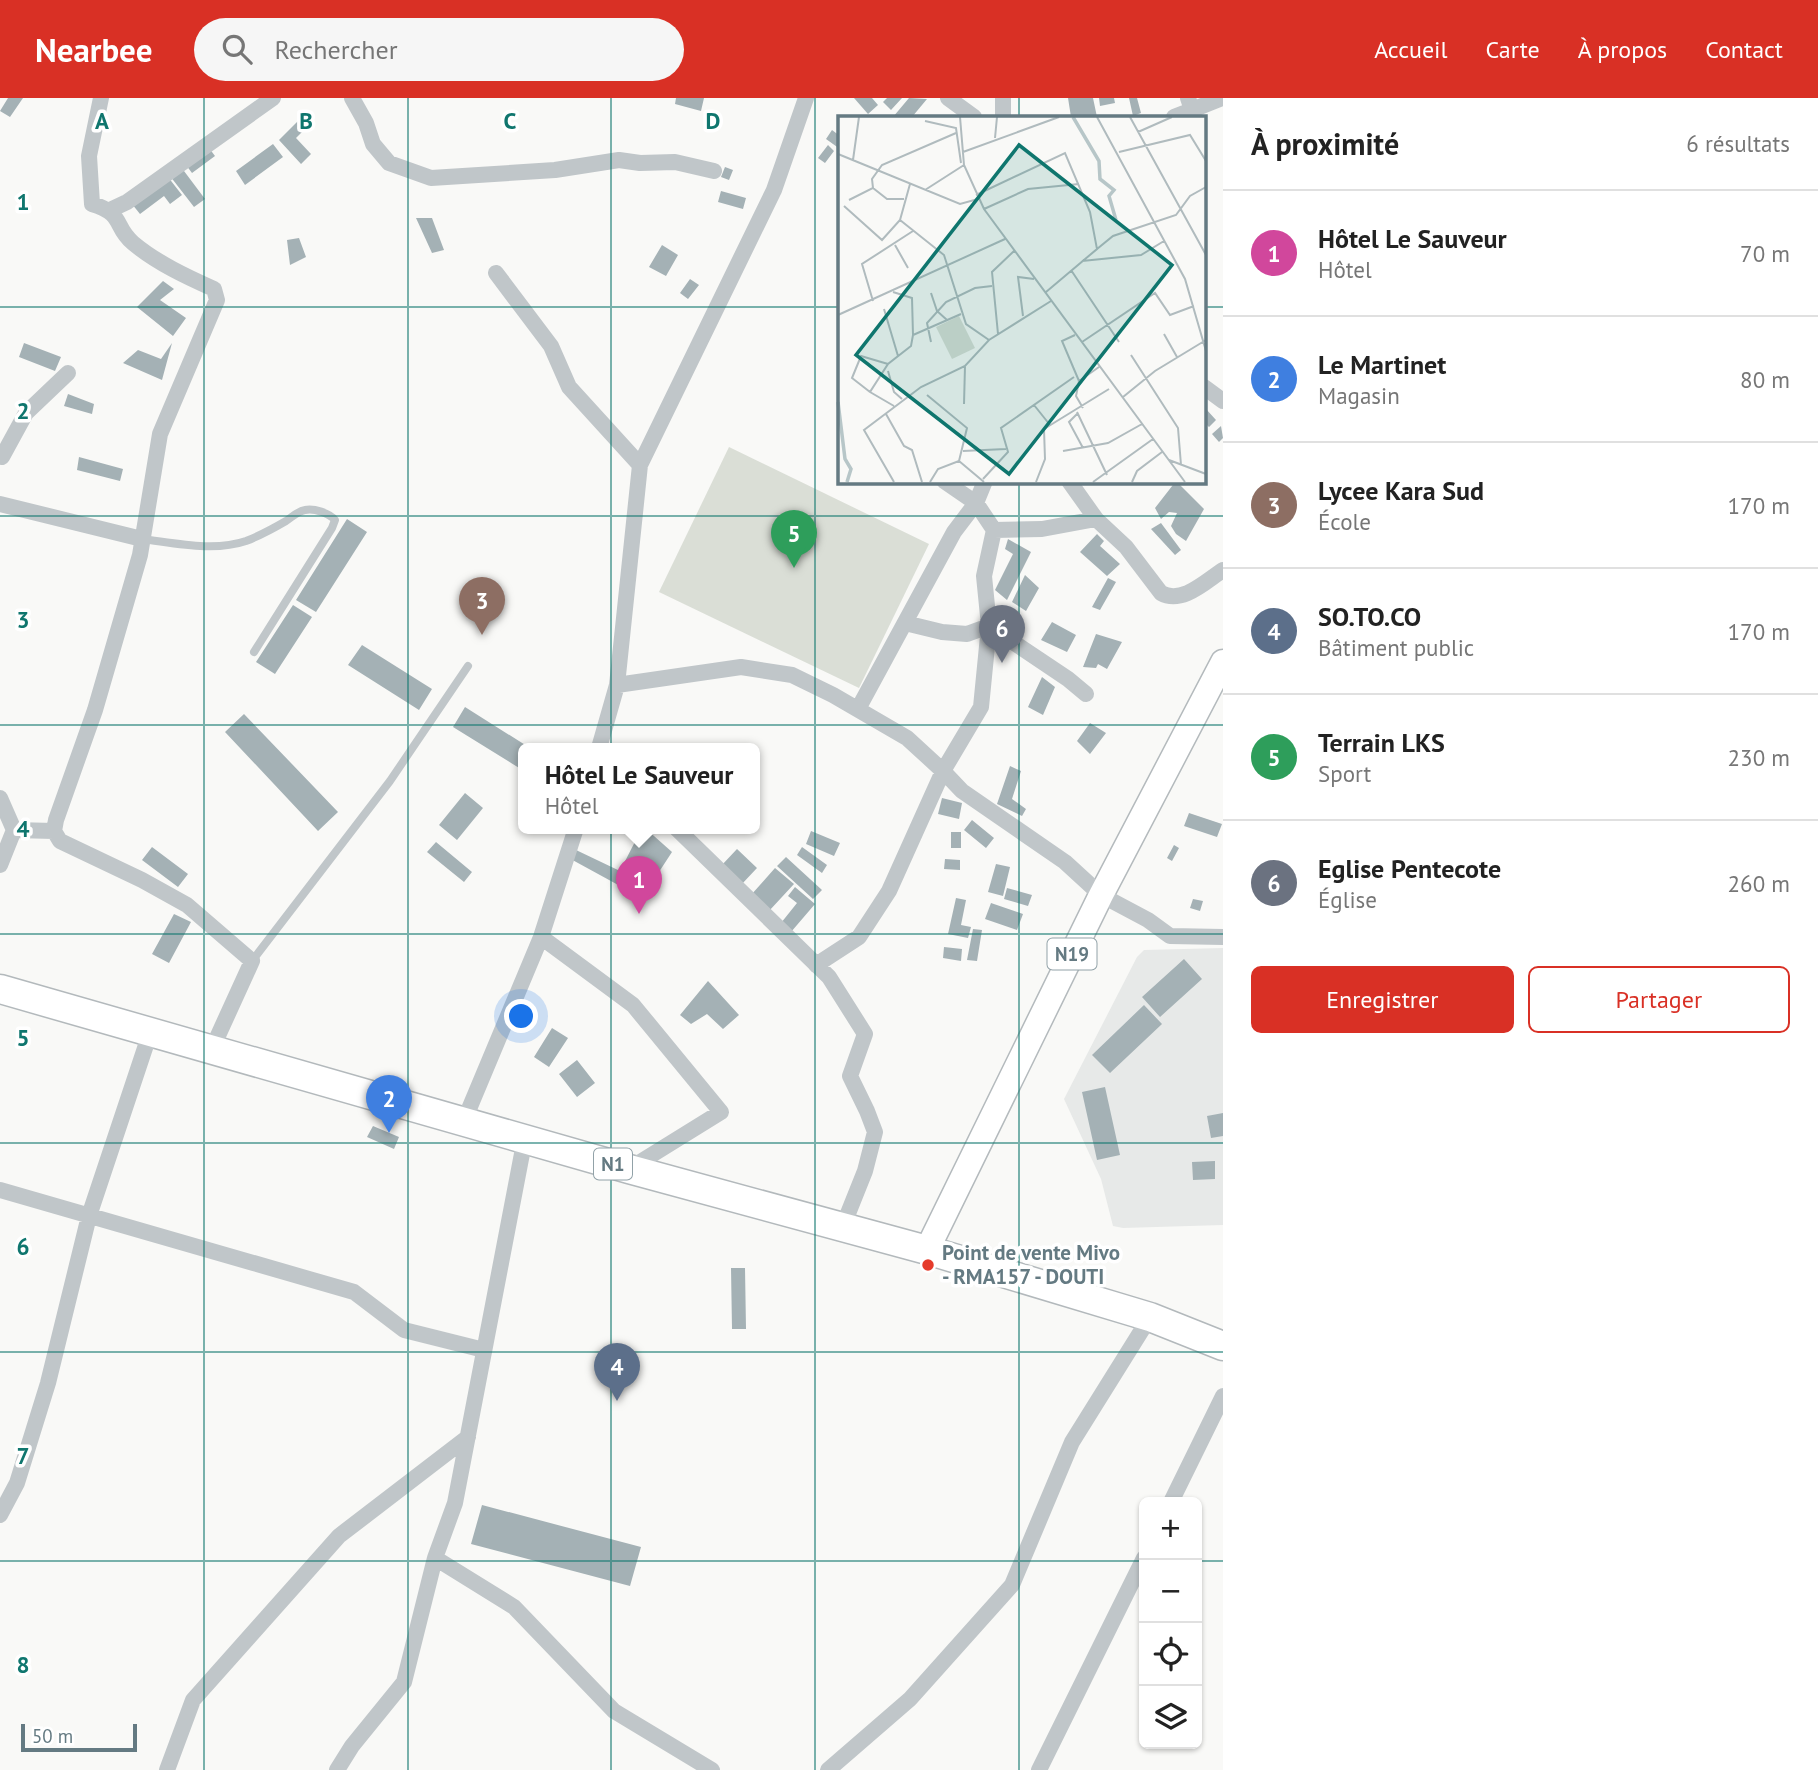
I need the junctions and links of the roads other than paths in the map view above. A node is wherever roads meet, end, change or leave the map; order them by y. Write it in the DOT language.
graph roads {
  1 [pos="101,98"];
  2 [pos="273,98"];
  3 [pos="352,98"];
  4 [pos="806,98"];
  5 [pos="948,98"];
  6 [pos="1003,98"];
  7 [pos="1222,98"];
  8 [pos="1190,104"];
  9 [pos="973,116"];
  10 [pos="1003,116"];
  11 [pos="1175,116"];
  12 [pos="714,171"];
  13 [pos="110,210"];
  14 [pos="496,273"];
  15 [pos="68,373"];
  16 [pos="1206,388"];
  17 [pos="1223,401"];
  18 [pos="1,457"];
  19 [pos="640,465"];
  20 [pos="947,483"];
  21 [pos="984,483"];
  22 [pos="1070,483"];
  23 [pos="976,503"];
  24 [pos="0,504"];
  25 [pos="1096,519"];
  26 [pos="994,530"];
  27 [pos="142,539"];
  28 [pos="1223,570"];
  29 [pos="905,623"];
  30 [pos="989,626"];
  31 [pos="254,652"];
  32 [pos="1223,662"];
  33 [pos="467,666"];
  34 [pos="617,685"];
  35 [pos="1086,694"];
  36 [pos="858,709"];
  37 [pos="600,743"];
  38 [pos="943,771"];
  39 [pos="0,798"];
  40 [pos="14,830"];
  41 [pos="54,831"];
  42 [pos="574,834"];
  43 [pos="682,834"];
  44 [pos="0,865"];
  45 [pos="1101,895"];
  46 [pos="541,937"];
  47 [pos="1223,937"];
  48 [pos="252,961"];
  49 [pos="816,965"];
  50 [pos="0,989"];
  51 [pos="150,1033"];
  52 [pos="212,1051"];
  53 [pos="464,1121"];
  54 [pos="525,1138"];
  55 [pos="629,1169"];
  56 [pos="0,1190"];
  57 [pos="89,1216"];
  58 [pos="843,1226"];
  59 [pos="928,1250"];
  60 [pos="1150,1317"];
  61 [pos="1223,1346"];
  62 [pos="484,1350"];
  63 [pos="1223,1396"];
  64 [pos="468,1437"];
  65 [pos="1173,1497"];
  66 [pos="0,1515"];
  67 [pos="435,1558"];
  68 [pos="1143,1560"];
  69 [pos="167,1770"];
  70 [pos="337,1770"];
  71 [pos="712,1770"];
  72 [pos="828,1770"];
  73 [pos="1039,1770"];
  1 -- 13 [label="street"];
  2 -- 13 [label="street"];
  3 -- 12 [label="street"];
  4 -- 19 [label="street"];
  5 -- 9 [label="street"];
  6 -- 10 [label="street"];
  7 -- 8 [label="street"];
  8 -- 11 [label="street"];
  13 -- 27 [label="street"];
  14 -- 19 [label="street"];
  15 -- 18 [label="street"];
  16 -- 17 [label="street"];
  19 -- 34 [label="street"];
  20 -- 23 [label="street"];
  21 -- 23 [label="street"];
  22 -- 25 [label="street"];
  23 -- 26 [label="street"];
  23 -- 29 [label="street"];
  24 -- 27 [label="street"];
  25 -- 26 [label="street"];
  25 -- 28 [label="street"];
  26 -- 30 [label="street"];
  27 -- 31 [label="lane"];
  27 -- 41 [label="street"];
  29 -- 30 [label="street"];
  29 -- 36 [label="street"];
  30 -- 35 [label="street"];
  30 -- 38 [label="street"];
  32 -- 45 [label="main road, N19"];
  33 -- 48 [label="lane"];
  34 -- 36 [label="street"];
  34 -- 37 [label="street"];
  36 -- 38 [label="street"];
  38 -- 45 [label="street"];
  38 -- 49 [label="street"];
  39 -- 40 [label="street"];
  40 -- 41 [label="street"];
  40 -- 44 [label="street"];
  41 -- 48 [label="street"];
  42 -- 46 [label="street"];
  43 -- 49 [label="street"];
  45 -- 47 [label="street"];
  45 -- 59 [label="main road, N19"];
  46 -- 53 [label="street"];
  46 -- 55 [label="street"];
  48 -- 52 [label="street"];
  49 -- 58 [label="street"];
  50 -- 51 [label="highway, N1"];
  51 -- 52 [label="highway, N1"];
  51 -- 57 [label="street"];
  52 -- 53 [label="highway, N1"];
  53 -- 54 [label="highway, N1"];
  54 -- 55 [label="highway, N1"];
  54 -- 62 [label="street"];
  55 -- 58 [label="highway, N1"];
  56 -- 57 [label="street"];
  57 -- 62 [label="street"];
  57 -- 66 [label="street"];
  58 -- 59 [label="highway, N1"];
  59 -- 60 [label="highway, N1"];
  60 -- 61 [label="highway, N1"];
  60 -- 72 [label="street"];
  62 -- 64 [label="street"];
  63 -- 65 [label="street"];
  64 -- 67 [label="street"];
  64 -- 69 [label="street"];
  67 -- 70 [label="street"];
  67 -- 71 [label="street"];
  68 -- 73 [label="street"];
}
